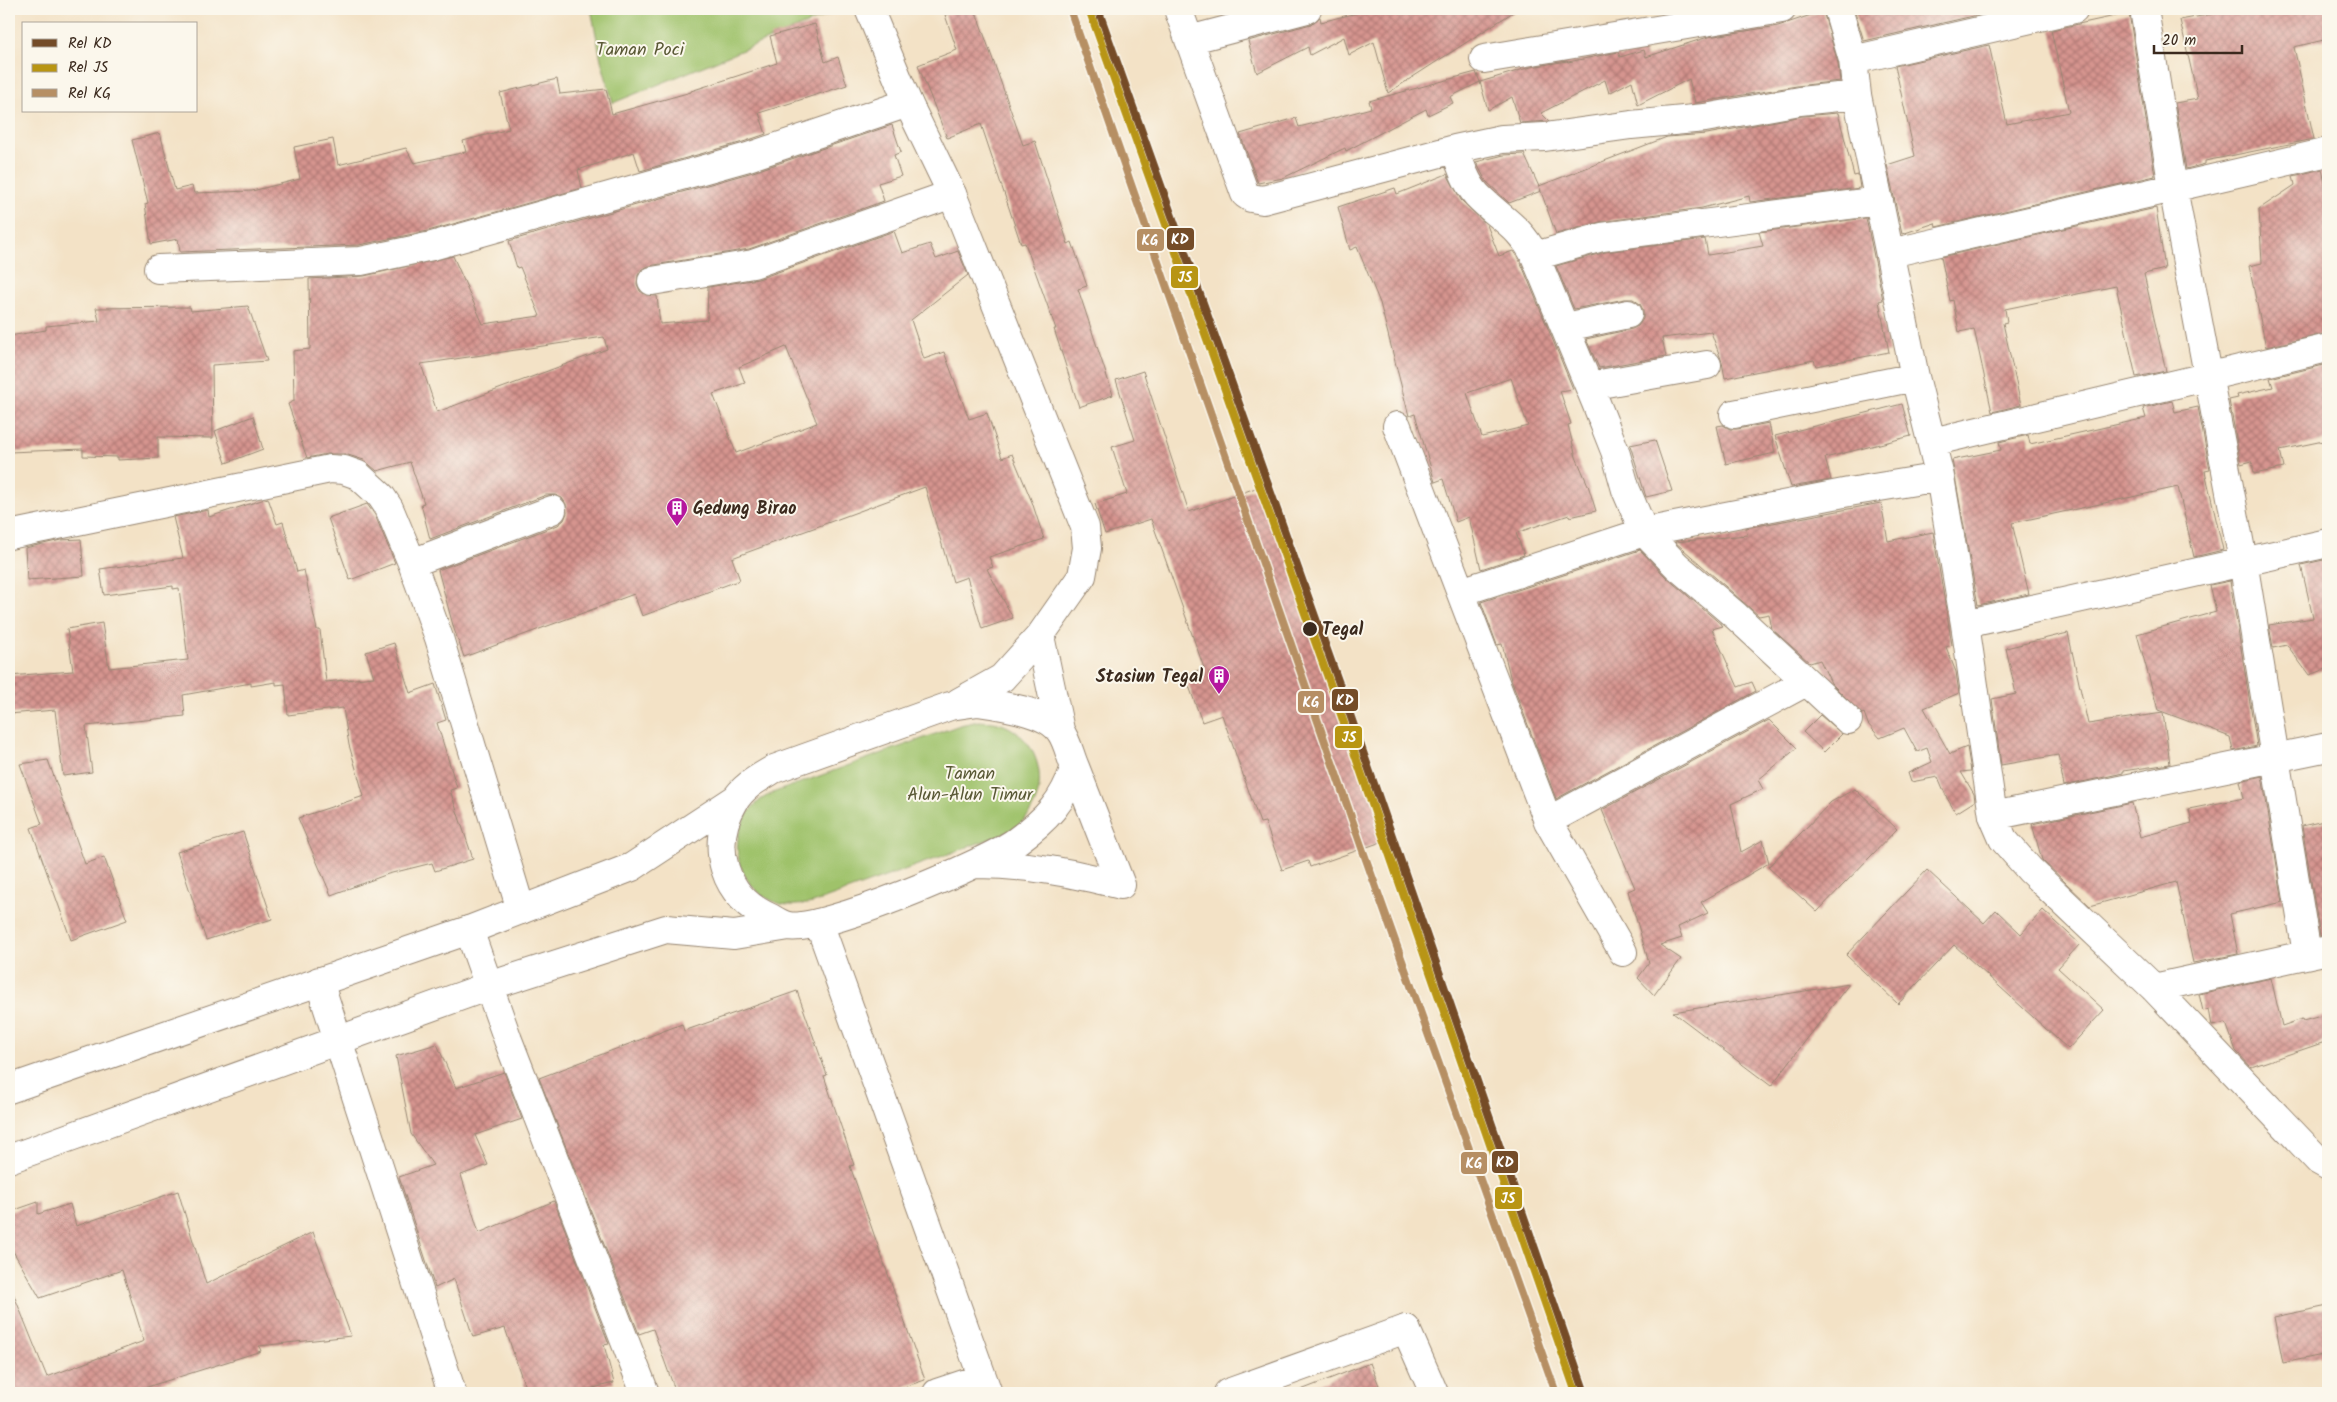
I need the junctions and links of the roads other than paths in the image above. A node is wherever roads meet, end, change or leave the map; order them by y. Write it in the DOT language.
graph roads {
  1 [pos="869,9"];
  2 [pos="1178,9"];
  3 [pos="1306,9"];
  4 [pos="1782,9"];
  5 [pos="1838,9"];
  6 [pos="2074,9"];
  7 [pos="2144,9"];
  8 [pos="1189,40"];
  9 [pos="1484,59"];
  10 [pos="1853,60"];
  11 [pos="1857,95"];
  12 [pos="908,103"];
  13 [pos="1455,149"];
  14 [pos="2328,152"];
  15 [pos="2173,188"];
  16 [pos="952,194"];
  17 [pos="1879,201"];
  18 [pos="1891,253"];
  19 [pos="1535,256"];
  20 [pos="158,269"];
  21 [pos="652,281"];
  22 [pos="1628,314"];
  23 [pos="1566,327"];
  24 [pos="2328,348"];
  25 [pos="1707,365"];
  26 [pos="2209,376"];
  27 [pos="1915,377"];
  28 [pos="1589,386"];
  29 [pos="1734,414"];
  30 [pos="1396,426"];
  31 [pos="1932,442"];
  32 [pos="1940,477"];
  33 [pos="552,510"];
  34 [pos="1644,532"];
  35 [pos="9,535"];
  36 [pos="2328,543"];
  37 [pos="2243,561"];
  38 [pos="412,564"];
  39 [pos="1461,592"];
  40 [pos="1966,624"];
  41 [pos="1040,636"];
  42 [pos="1806,682"];
  43 [pos="950,706"];
  44 [pos="1848,720"];
  45 [pos="1060,730"];
  46 [pos="2328,748"];
  47 [pos="2276,757"];
  48 [pos="1075,767"];
  49 [pos="734,800"];
  50 [pos="1993,816"];
  51 [pos="1548,821"];
  52 [pos="977,864"];
  53 [pos="521,910"];
  54 [pos="820,923"];
  55 [pos="789,926"];
  56 [pos="470,930"];
  57 [pos="1623,952"];
  58 [pos="2317,952"];
  59 [pos="319,981"];
  60 [pos="489,986"];
  61 [pos="2154,988"];
  62 [pos="338,1040"];
  63 [pos="9,1090"];
  64 [pos="9,1159"];
  65 [pos="2328,1166"];
  66 [pos="985,1385"];
  67 [pos="452,1393"];
  68 [pos="645,1393"];
  69 [pos="936,1393"];
  70 [pos="1228,1393"];
  71 [pos="1434,1393"];
  1 -- 12 [label="street"];
  2 -- 8 [label="street"];
  3 -- 8 [label="street"];
  4 -- 9 [label="street"];
  5 -- 10 [label="street"];
  6 -- 10 [label="street"];
  7 -- 15 [label="street"];
  8 -- 13 [label="street"];
  10 -- 11 [label="street"];
  11 -- 13 [label="street"];
  11 -- 17 [label="street"];
  12 -- 16 [label="street"];
  12 -- 20 [label="street"];
  13 -- 19 [label="street"];
  14 -- 15 [label="street"];
  15 -- 18 [label="street"];
  15 -- 26 [label="street"];
  16 -- 21 [label="street"];
  16 -- 41 [label="street"];
  17 -- 18 [label="street"];
  17 -- 19 [label="street"];
  18 -- 27 [label="street"];
  19 -- 23 [label="street"];
  22 -- 23 [label="street"];
  23 -- 28 [label="street"];
  24 -- 26 [label="street"];
  25 -- 28 [label="street"];
  26 -- 31 [label="street"];
  26 -- 37 [label="street"];
  27 -- 29 [label="street"];
  27 -- 31 [label="street"];
  28 -- 34 [label="street"];
  30 -- 39 [label="street"];
  31 -- 32 [label="street"];
  32 -- 34 [label="street"];
  32 -- 40 [label="street"];
  33 -- 38 [label="street"];
  34 -- 39 [label="street"];
  34 -- 42 [label="street"];
  35 -- 38 [label="street"];
  36 -- 37 [label="street"];
  37 -- 40 [label="street"];
  37 -- 47 [label="street"];
  38 -- 53 [label="street"];
  39 -- 51 [label="street"];
  40 -- 50 [label="street"];
  41 -- 43 [label="street"];
  41 -- 45 [label="street"];
  42 -- 44 [label="street"];
  42 -- 51 [label="street"];
  43 -- 45 [label="street"];
  43 -- 49 [label="street"];
  45 -- 48 [label="street"];
  46 -- 47 [label="street"];
  47 -- 50 [label="street"];
  47 -- 58 [label="street"];
  48 -- 52 [label="street"];
  48 -- 52 [label="street"];
  49 -- 53 [label="street"];
  49 -- 55 [label="street"];
  50 -- 61 [label="street"];
  51 -- 57 [label="street"];
  52 -- 54 [label="street"];
  53 -- 56 [label="street"];
  54 -- 55 [label="street"];
  54 -- 66 [label="street"];
  55 -- 60 [label="street"];
  56 -- 59 [label="street"];
  56 -- 60 [label="street"];
  58 -- 61 [label="street"];
  59 -- 62 [label="street"];
  59 -- 63 [label="street"];
  60 -- 62 [label="street"];
  60 -- 68 [label="street"];
  61 -- 65 [label="street"];
  62 -- 64 [label="street"];
  62 -- 67 [label="street"];
  66 -- 69 [label="street"];
  70 -- 71 [label="street"];
}
